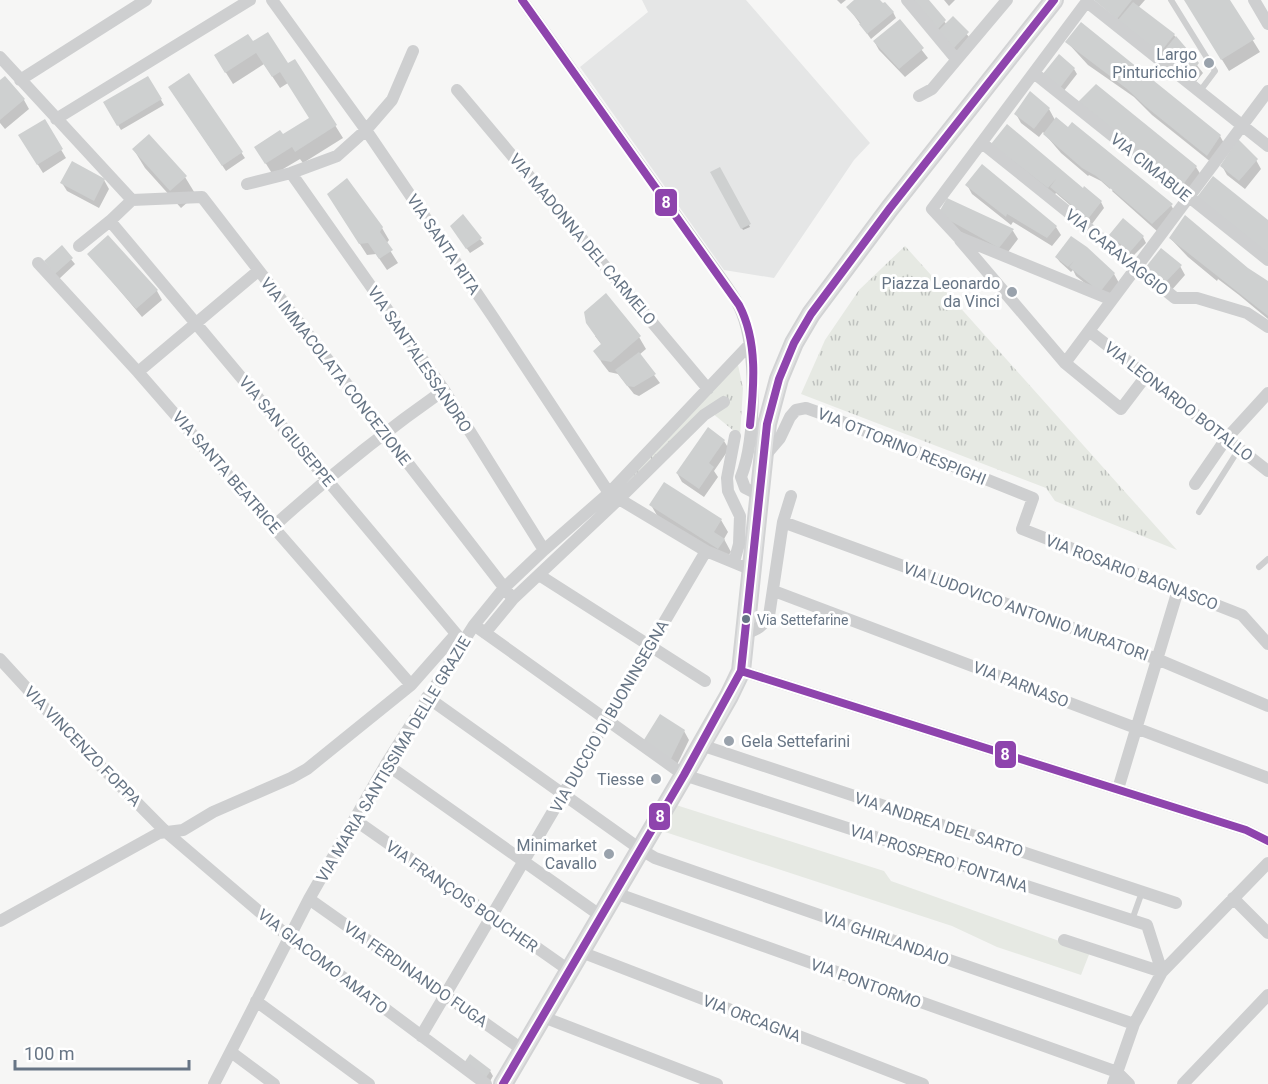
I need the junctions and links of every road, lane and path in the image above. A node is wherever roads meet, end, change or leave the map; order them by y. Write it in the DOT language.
graph roads {
  1 [pos="146,0"];
  2 [pos="250,0"];
  3 [pos="272,0"];
  4 [pos="522,0"];
  5 [pos="907,0"];
  6 [pos="1054,0"];
  7 [pos="1171,0"];
  8 [pos="1254,0"];
  9 [pos="1005,1"];
  10 [pos="1088,1"];
  11 [pos="1266,16"];
  12 [pos="413,51"];
  13 [pos="0,57"];
  14 [pos="956,59"];
  15 [pos="1034,73"];
  16 [pos="21,80"];
  17 [pos="457,90"];
  18 [pos="1268,91"];
  19 [pos="1200,92"];
  20 [pos="919,96"];
  21 [pos="57,119"];
  22 [pos="1242,126"];
  23 [pos="366,130"];
  24 [pos="982,142"];
  25 [pos="1268,146"];
  26 [pos="291,173"];
  27 [pos="247,183"];
  28 [pos="1189,197"];
  29 [pos="132,200"];
  30 [pos="111,221"];
  31 [pos="958,237"];
  32 [pos="79,246"];
  33 [pos="1268,261"];
  34 [pos="38,263"];
  35 [pos="1136,267"];
  36 [pos="258,271"];
  37 [pos="1112,300"];
  38 [pos="196,324"];
  39 [pos="1268,327"];
  40 [pos="1089,332"];
  41 [pos="750,344"];
  42 [pos="1065,363"];
  43 [pos="138,372"];
  44 [pos="1146,376"];
  45 [pos="708,389"];
  46 [pos="444,390"];
  47 [pos="1268,393"];
  48 [pos="724,402"];
  49 [pos="385,432"];
  50 [pos="735,436"];
  51 [pos="1226,439"];
  52 [pos="1239,449"];
  53 [pos="762,459"];
  54 [pos="1268,471"];
  55 [pos="327,478"];
  56 [pos="1195,484"];
  57 [pos="759,495"];
  58 [pos="614,496"];
  59 [pos="791,496"];
  60 [pos="1199,512"];
  61 [pos="783,522"];
  62 [pos="274,526"];
  63 [pos="1022,529"];
  64 [pos="544,549"];
  65 [pos="706,551"];
  66 [pos="1268,559"];
  67 [pos="734,562"];
  68 [pos="1259,567"];
  69 [pos="752,570"];
  70 [pos="539,575"];
  71 [pos="504,588"];
  72 [pos="1178,590"];
  73 [pos="774,591"];
  74 [pos="513,599"];
  75 [pos="474,625"];
  76 [pos="485,633"];
  77 [pos="746,633"];
  78 [pos="460,638"];
  79 [pos="1268,644"];
  80 [pos="650,646"];
  81 [pos="0,659"];
  82 [pos="1157,659"];
  83 [pos="741,671"];
  84 [pos="705,681"];
  85 [pos="411,686"];
  86 [pos="428,697"];
  87 [pos="1268,706"];
  88 [pos="607,721"];
  89 [pos="1137,727"];
  90 [pos="701,745"];
  91 [pos="386,764"];
  92 [pos="684,775"];
  93 [pos="1268,778"];
  94 [pos="1118,789"];
  95 [pos="563,794"];
  96 [pos="355,820"];
  97 [pos="166,832"];
  98 [pos="1268,841"];
  99 [pos="640,849"];
  100 [pos="524,861"];
  101 [pos="1268,864"];
  102 [pos="1142,892"];
  103 [pos="615,893"];
  104 [pos="1233,898"];
  105 [pos="309,899"];
  106 [pos="1176,903"];
  107 [pos="492,916"];
  108 [pos="601,916"];
  109 [pos="1132,920"];
  110 [pos="0,921"];
  111 [pos="1268,933"];
  112 [pos="289,937"];
  113 [pos="1064,939"];
  114 [pos="581,952"];
  115 [pos="570,971"];
  116 [pos="1162,972"];
  117 [pos="446,995"];
  118 [pos="1268,995"];
  119 [pos="256,1001"];
  120 [pos="543,1017"];
  121 [pos="1134,1024"];
  122 [pos="421,1036"];
  123 [pos="523,1050"];
  124 [pos="231,1052"];
  125 [pos="1115,1078"];
  126 [pos="214,1084"];
  127 [pos="274,1084"];
  128 [pos="369,1084"];
  129 [pos="486,1084"];
  130 [pos="503,1084"];
  131 [pos="717,1084"];
  132 [pos="923,1084"];
  133 [pos="1129,1084"];
  134 [pos="1183,1084"];
  1 -- 16 [label="street"];
  2 -- 21 [label="street"];
  3 -- 23 [label="street, VIA SANTA RITA"];
  4 -- 41 [label="street"];
  5 -- 14 [label="street"];
  6 -- 53 [label="street"];
  7 -- 19 [label="lane"];
  8 -- 11 [label="street"];
  9 -- 14 [label="street"];
  10 -- 15 [label="street"];
  10 -- 19 [label="street"];
  12 -- 23 [label="street"];
  13 -- 16 [label="street"];
  14 -- 20 [label="street"];
  15 -- 24 [label="street"];
  15 -- 28 [label="street, VIA CIMABUE"];
  16 -- 21 [label="street"];
  17 -- 45 [label="street, VIA MADONNA DEL CARMELO"];
  18 -- 22 [label="street"];
  19 -- 22 [label="street"];
  21 -- 29 [label="street"];
  22 -- 25 [label="street"];
  22 -- 28 [label="street"];
  23 -- 26 [label="street"];
  23 -- 58 [label="street, VIA SANTA RITA"];
  24 -- 31 [label="street"];
  24 -- 35 [label="street, VIA CARAVAGGIO"];
  26 -- 27 [label="street"];
  26 -- 46 [label="street, VIA SANT'ALESSANDRO"];
  28 -- 33 [label="street, VIA CIMABUE"];
  28 -- 35 [label="street"];
  29 -- 30 [label="street"];
  29 -- 36 [label="street, VIA IMMACOLATA CONCEZIONE"];
  30 -- 32 [label="street"];
  30 -- 38 [label="street, VIA SAN GIUSEPPE"];
  31 -- 37 [label="street"];
  31 -- 42 [label="street"];
  34 -- 43 [label="street, VIA SANTA BEATRICE"];
  35 -- 37 [label="street"];
  35 -- 39 [label="street, VIA CARAVAGGIO"];
  36 -- 38 [label="street"];
  36 -- 49 [label="street, VIA IMMACOLATA CONCEZIONE"];
  37 -- 40 [label="street"];
  38 -- 43 [label="street"];
  38 -- 55 [label="street, VIA SAN GIUSEPPE"];
  40 -- 42 [label="street"];
  40 -- 44 [label="street, VIA LEONARDO BOTALLO"];
  41 -- 45 [label="street, VIA MARIA SANTISSIMA DELLE GRAZIE"];
  41 -- 57 [label="street"];
  42 -- 44 [label="street"];
  43 -- 62 [label="street, VIA SANTA BEATRICE"];
  44 -- 51 [label="street, VIA LEONARDO BOTALLO"];
  45 -- 58 [label="street, VIA MARIA SANTISSIMA DELLE GRAZIE"];
  46 -- 49 [label="street"];
  46 -- 64 [label="street, VIA SANT'ALESSANDRO"];
  47 -- 51 [label="street"];
  48 -- 58 [label="street"];
  49 -- 55 [label="street"];
  49 -- 71 [label="street, VIA IMMACOLATA CONCEZIONE"];
  50 -- 67 [label="street"];
  51 -- 52 [label="street, VIA LEONARDO BOTALLO"];
  51 -- 56 [label="street"];
  52 -- 54 [label="street, VIA LEONARDO BOTALLO"];
  52 -- 60 [label="lane"];
  53 -- 57 [label="street"];
  53 -- 63 [label="street, VIA OTTORINO RESPIGHI"];
  55 -- 62 [label="street"];
  55 -- 78 [label="street, VIA SAN GIUSEPPE"];
  57 -- 69 [label="street"];
  58 -- 64 [label="street, VIA MARIA SANTISSIMA DELLE GRAZIE"];
  58 -- 65 [label="street"];
  58 -- 70 [label="street, VIA MARIA SANTISSIMA DELLE GRAZIE"];
  59 -- 61 [label="street"];
  61 -- 73 [label="street"];
  61 -- 82 [label="street, VIA LUDOVICO ANTONIO MURATORI"];
  62 -- 85 [label="street, VIA SANTA BEATRICE"];
  63 -- 72 [label="street, VIA ROSARIO BAGNASCO"];
  64 -- 71 [label="street, VIA MARIA SANTISSIMA DELLE GRAZIE"];
  65 -- 67 [label="street"];
  65 -- 80 [label="street, VIA DUCCIO DI BUONINSEGNA"];
  66 -- 68 [label="lane"];
  67 -- 69 [label="street"];
  69 -- 77 [label="street"];
  70 -- 74 [label="street, VIA MARIA SANTISSIMA DELLE GRAZIE"];
  70 -- 80 [label="street"];
  71 -- 74 [label="street, VIA IMMACOLATA CONCEZIONE"];
  71 -- 75 [label="street, VIA MARIA SANTISSIMA DELLE GRAZIE"];
  72 -- 79 [label="street, VIA ROSARIO BAGNASCO"];
  72 -- 82 [label="street"];
  73 -- 77 [label="street"];
  73 -- 89 [label="street, VIA PARNASO"];
  74 -- 76 [label="street, VIA MARIA SANTISSIMA DELLE GRAZIE"];
  75 -- 76 [label="street, VIA PROSPERO FONTANA"];
  75 -- 78 [label="street, VIA MARIA SANTISSIMA DELLE GRAZIE"];
  76 -- 88 [label="street, VIA PROSPERO FONTANA"];
  77 -- 83 [label="street"];
  78 -- 85 [label="street, VIA MARIA SANTISSIMA DELLE GRAZIE"];
  78 -- 86 [label="street, VIA MARIA SANTISSIMA DELLE GRAZIE"];
  80 -- 84 [label="street"];
  80 -- 88 [label="street, VIA DUCCIO DI BUONINSEGNA"];
  81 -- 97 [label="street, VIA VINCENZO FOPPA"];
  82 -- 87 [label="street, VIA LUDOVICO ANTONIO MURATORI"];
  82 -- 89 [label="street"];
  83 -- 90 [label="street"];
  83 -- 94 [label="street"];
  85 -- 97 [label="street, VIA MARIA SANTISSIMA DELLE GRAZIE"];
  86 -- 91 [label="street, VIA MARIA SANTISSIMA DELLE GRAZIE"];
  86 -- 95 [label="street, VIA GHIRLANDAIO"];
  88 -- 92 [label="street, VIA PROSPERO FONTANA"];
  88 -- 95 [label="street, VIA DUCCIO DI BUONINSEGNA"];
  89 -- 93 [label="street, VIA PARNASO"];
  89 -- 94 [label="street"];
  90 -- 92 [label="street"];
  90 -- 102 [label="street, VIA ANDREA DEL SARTO"];
  91 -- 96 [label="street, VIA MARIA SANTISSIMA DELLE GRAZIE"];
  91 -- 100 [label="street"];
  92 -- 99 [label="street"];
  92 -- 109 [label="street, VIA PROSPERO FONTANA"];
  94 -- 98 [label="street"];
  95 -- 99 [label="street, VIA GHIRLANDAIO"];
  95 -- 100 [label="street, VIA DUCCIO DI BUONINSEGNA"];
  96 -- 105 [label="street, VIA MARIA SANTISSIMA DELLE GRAZIE"];
  96 -- 107 [label="street, VIA FRANÇOIS BOUCHER"];
  97 -- 110 [label="street, VIA MARIA SANTISSIMA DELLE GRAZIE"];
  97 -- 112 [label="street, VIA GIACOMO AMATO"];
  99 -- 103 [label="street"];
  99 -- 121 [label="street, VIA GHIRLANDAIO"];
  100 -- 107 [label="street, VIA DUCCIO DI BUONINSEGNA"];
  100 -- 108 [label="street"];
  101 -- 104 [label="street"];
  102 -- 106 [label="street, VIA ANDREA DEL SARTO"];
  102 -- 109 [label="lane"];
  103 -- 108 [label="street"];
  103 -- 125 [label="street, VIA PONTORMO"];
  104 -- 111 [label="street"];
  104 -- 116 [label="street"];
  105 -- 112 [label="street, VIA MARIA SANTISSIMA DELLE GRAZIE"];
  105 -- 117 [label="street, VIA FERDINANDO FUGA"];
  107 -- 115 [label="street, VIA FRANÇOIS BOUCHER"];
  107 -- 117 [label="street, VIA DUCCIO DI BUONINSEGNA"];
  108 -- 114 [label="street"];
  109 -- 116 [label="street, VIA PROSPERO FONTANA"];
  112 -- 119 [label="street, VIA MARIA SANTISSIMA DELLE GRAZIE"];
  112 -- 122 [label="street, VIA GIACOMO AMATO"];
  113 -- 116 [label="street"];
  114 -- 115 [label="street"];
  114 -- 132 [label="street, VIA ORCAGNA"];
  115 -- 120 [label="street"];
  116 -- 121 [label="street"];
  117 -- 122 [label="street, VIA DUCCIO DI BUONINSEGNA"];
  117 -- 123 [label="street, VIA FERDINANDO FUGA"];
  118 -- 134 [label="street"];
  119 -- 124 [label="street, VIA MARIA SANTISSIMA DELLE GRAZIE"];
  119 -- 128 [label="street"];
  120 -- 123 [label="street"];
  120 -- 131 [label="street"];
  121 -- 125 [label="street"];
  122 -- 129 [label="street, VIA GIACOMO AMATO"];
  123 -- 130 [label="street"];
  124 -- 126 [label="street, VIA MARIA SANTISSIMA DELLE GRAZIE"];
  124 -- 127 [label="street"];
  125 -- 133 [label="street"];
}
